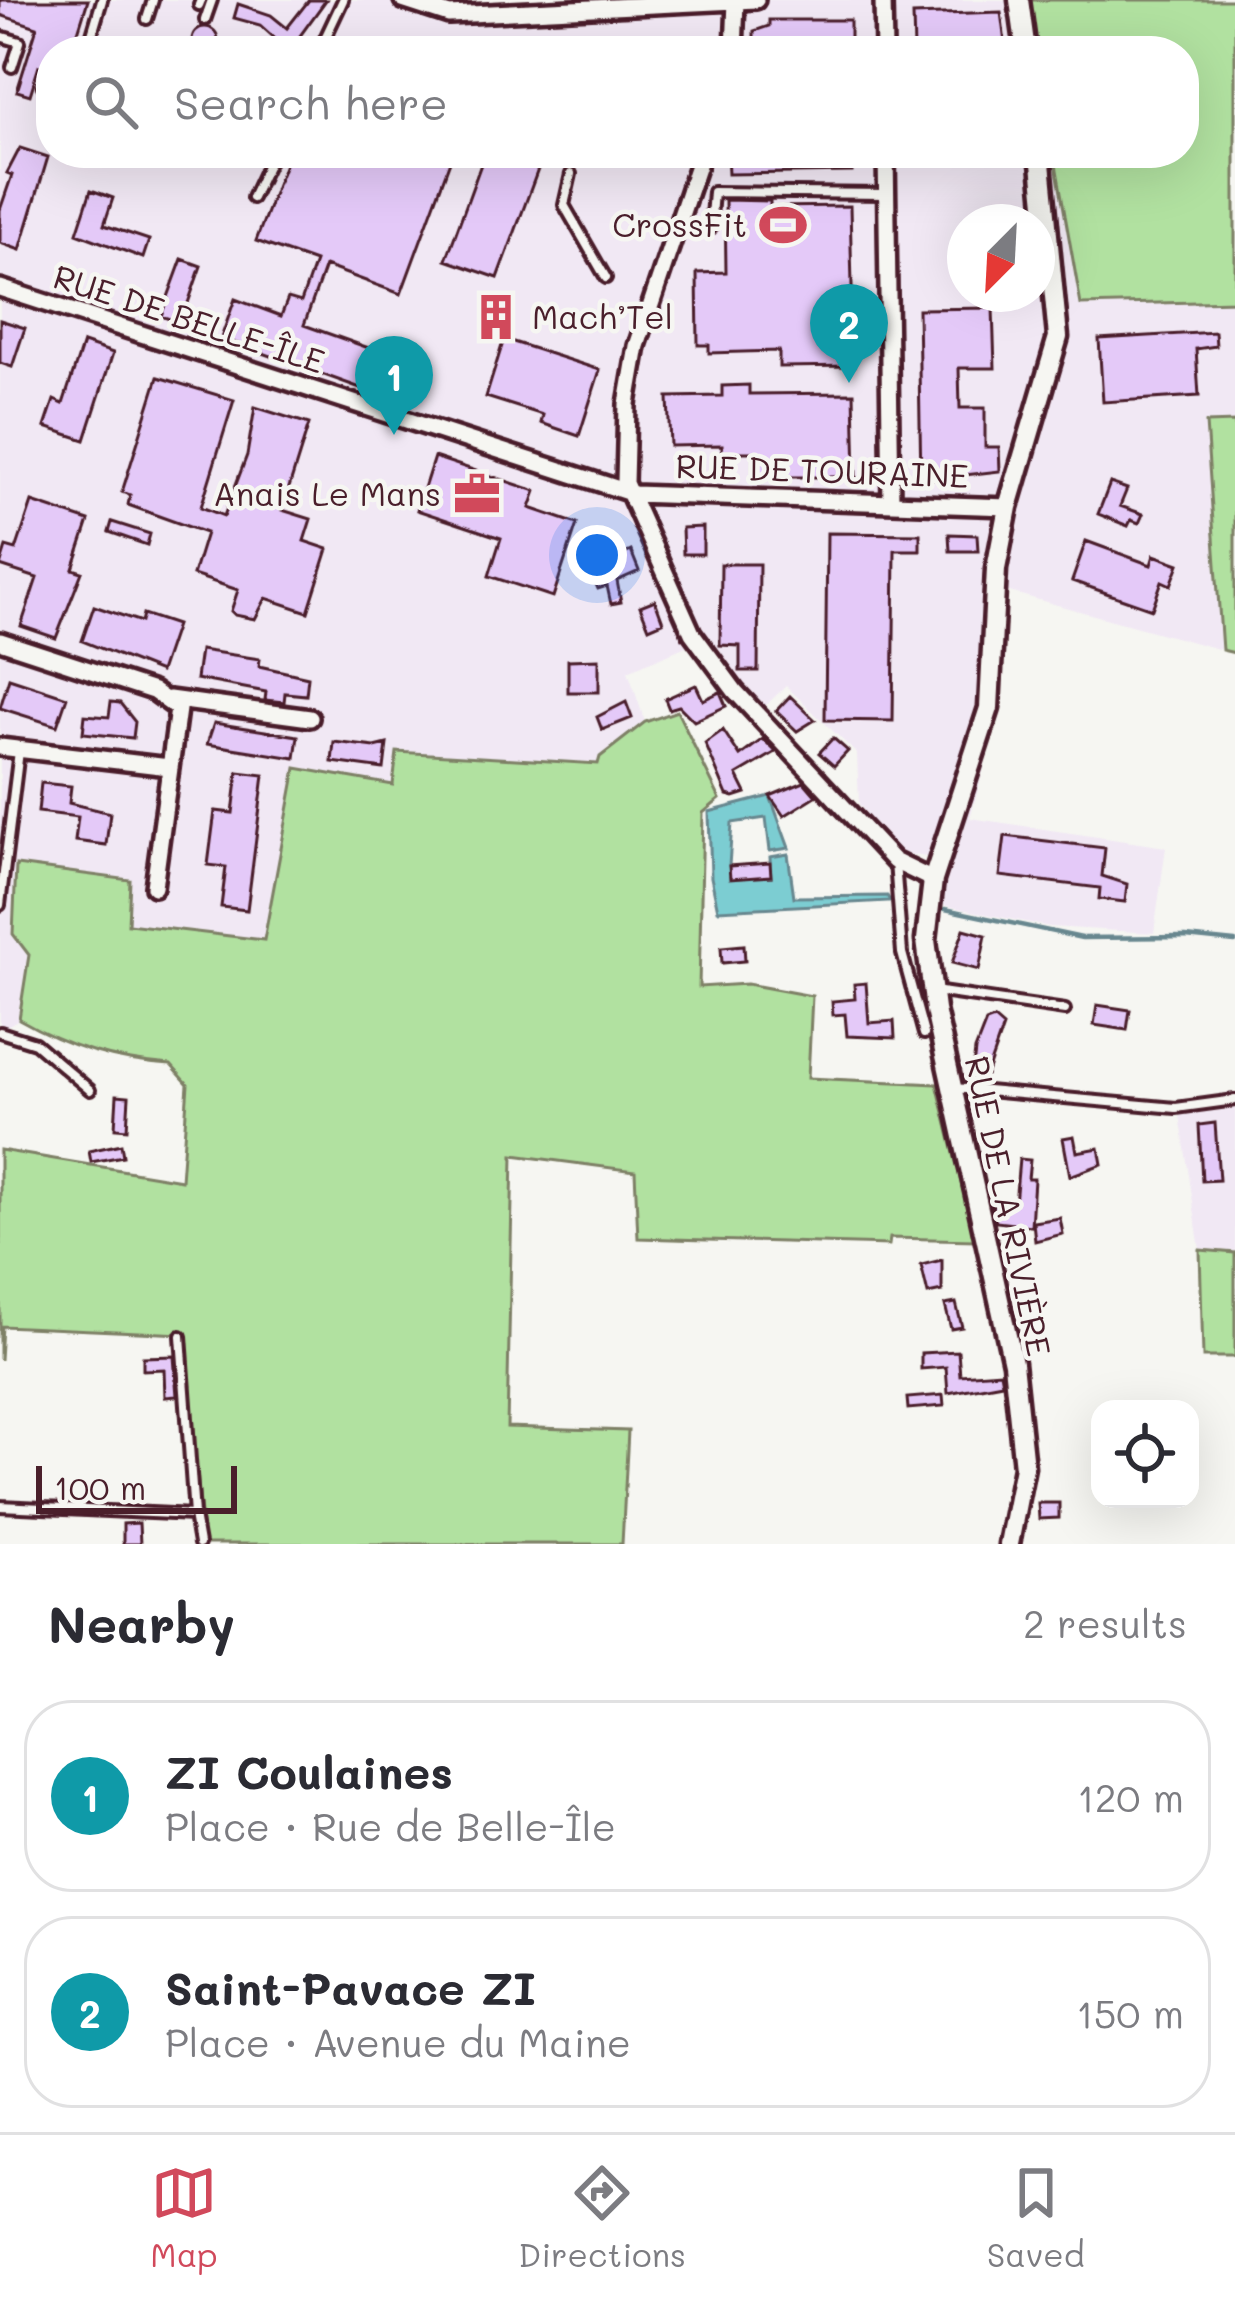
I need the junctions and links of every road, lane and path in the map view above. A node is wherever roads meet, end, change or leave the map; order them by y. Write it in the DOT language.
graph roads {
  1 [pos="102,0"];
  2 [pos="153,0"];
  3 [pos="212,0"];
  4 [pos="343,0"];
  5 [pos="403,0"];
  6 [pos="756,0"];
  7 [pos="884,0"];
  8 [pos="1018,0"];
  9 [pos="736,1"];
  10 [pos="644,3"];
  11 [pos="147,19"];
  12 [pos="206,20"];
  13 [pos="0,36"];
  14 [pos="91,36"];
  15 [pos="326,36"];
  16 [pos="735,36"];
  17 [pos="884,36"];
  18 [pos="1024,36"];
  19 [pos="12,67"];
  20 [pos="266,168"];
  21 [pos="697,168"];
  22 [pos="886,168"];
  23 [pos="1041,168"];
  24 [pos="572,174"];
  25 [pos="886,194"];
  26 [pos="252,198"];
  27 [pos="710,229"];
  28 [pos="606,278"];
  29 [pos="0,288"];
  30 [pos="634,494"];
  31 [pos="891,503"];
  32 [pos="1008,507"];
  33 [pos="0,640"];
  34 [pos="169,699"];
  35 [pos="310,718"];
  36 [pos="0,747"];
  37 [pos="20,749"];
  38 [pos="170,767"];
  39 [pos="894,861"];
  40 [pos="933,880"];
  41 [pos="154,887"];
  42 [pos="0,905"];
  43 [pos="933,992"];
  44 [pos="1065,1010"];
  45 [pos="0,1032"];
  46 [pos="924,1034"];
  47 [pos="953,1088"];
  48 [pos="90,1090"];
  49 [pos="1235,1100"];
  50 [pos="182,1336"];
  51 [pos="0,1506"];
  52 [pos="194,1515"];
  53 [pos="199,1544"];
  54 [pos="1010,1544"];
  1 -- 14 [label="lane"];
  2 -- 11 [label="lane"];
  3 -- 12 [label="lane"];
  4 -- 15 [label="lane"];
  5 -- 10 [label="street"];
  6 -- 9 [label="street"];
  7 -- 17 [label="street"];
  8 -- 18 [label="street"];
  9 -- 10 [label="street"];
  9 -- 16 [label="street"];
  13 -- 19 [label="lane"];
  20 -- 26 [label="lane"];
  21 -- 30 [label="street"];
  22 -- 25 [label="street"];
  23 -- 32 [label="street, RUE DE LA RIVIÈRE"];
  24 -- 28 [label="lane"];
  25 -- 27 [label="lane"];
  25 -- 31 [label="street"];
  29 -- 30 [label="street, RUE DE BELLE-ÎLE"];
  30 -- 31 [label="street, RUE DE TOURAINE"];
  30 -- 39 [label="street"];
  31 -- 32 [label="street, RUE DE TOURAINE"];
  32 -- 40 [label="street, RUE DE LA RIVIÈRE"];
  33 -- 34 [label="street"];
  34 -- 35 [label="street"];
  34 -- 38 [label="street"];
  36 -- 37 [label="street"];
  37 -- 38 [label="street"];
  37 -- 42 [label="lane"];
  38 -- 41 [label="street"];
  39 -- 40 [label="street"];
  39 -- 46 [label="lane"];
  40 -- 43 [label="street, RUE DE LA RIVIÈRE"];
  43 -- 44 [label="lane"];
  43 -- 47 [label="street, RUE DE LA RIVIÈRE"];
  45 -- 48 [label="lane"];
  47 -- 49 [label="lane"];
  47 -- 54 [label="street, RUE DE LA RIVIÈRE"];
  50 -- 52 [label="lane"];
  51 -- 52 [label="lane"];
  52 -- 53 [label="lane"];
}
